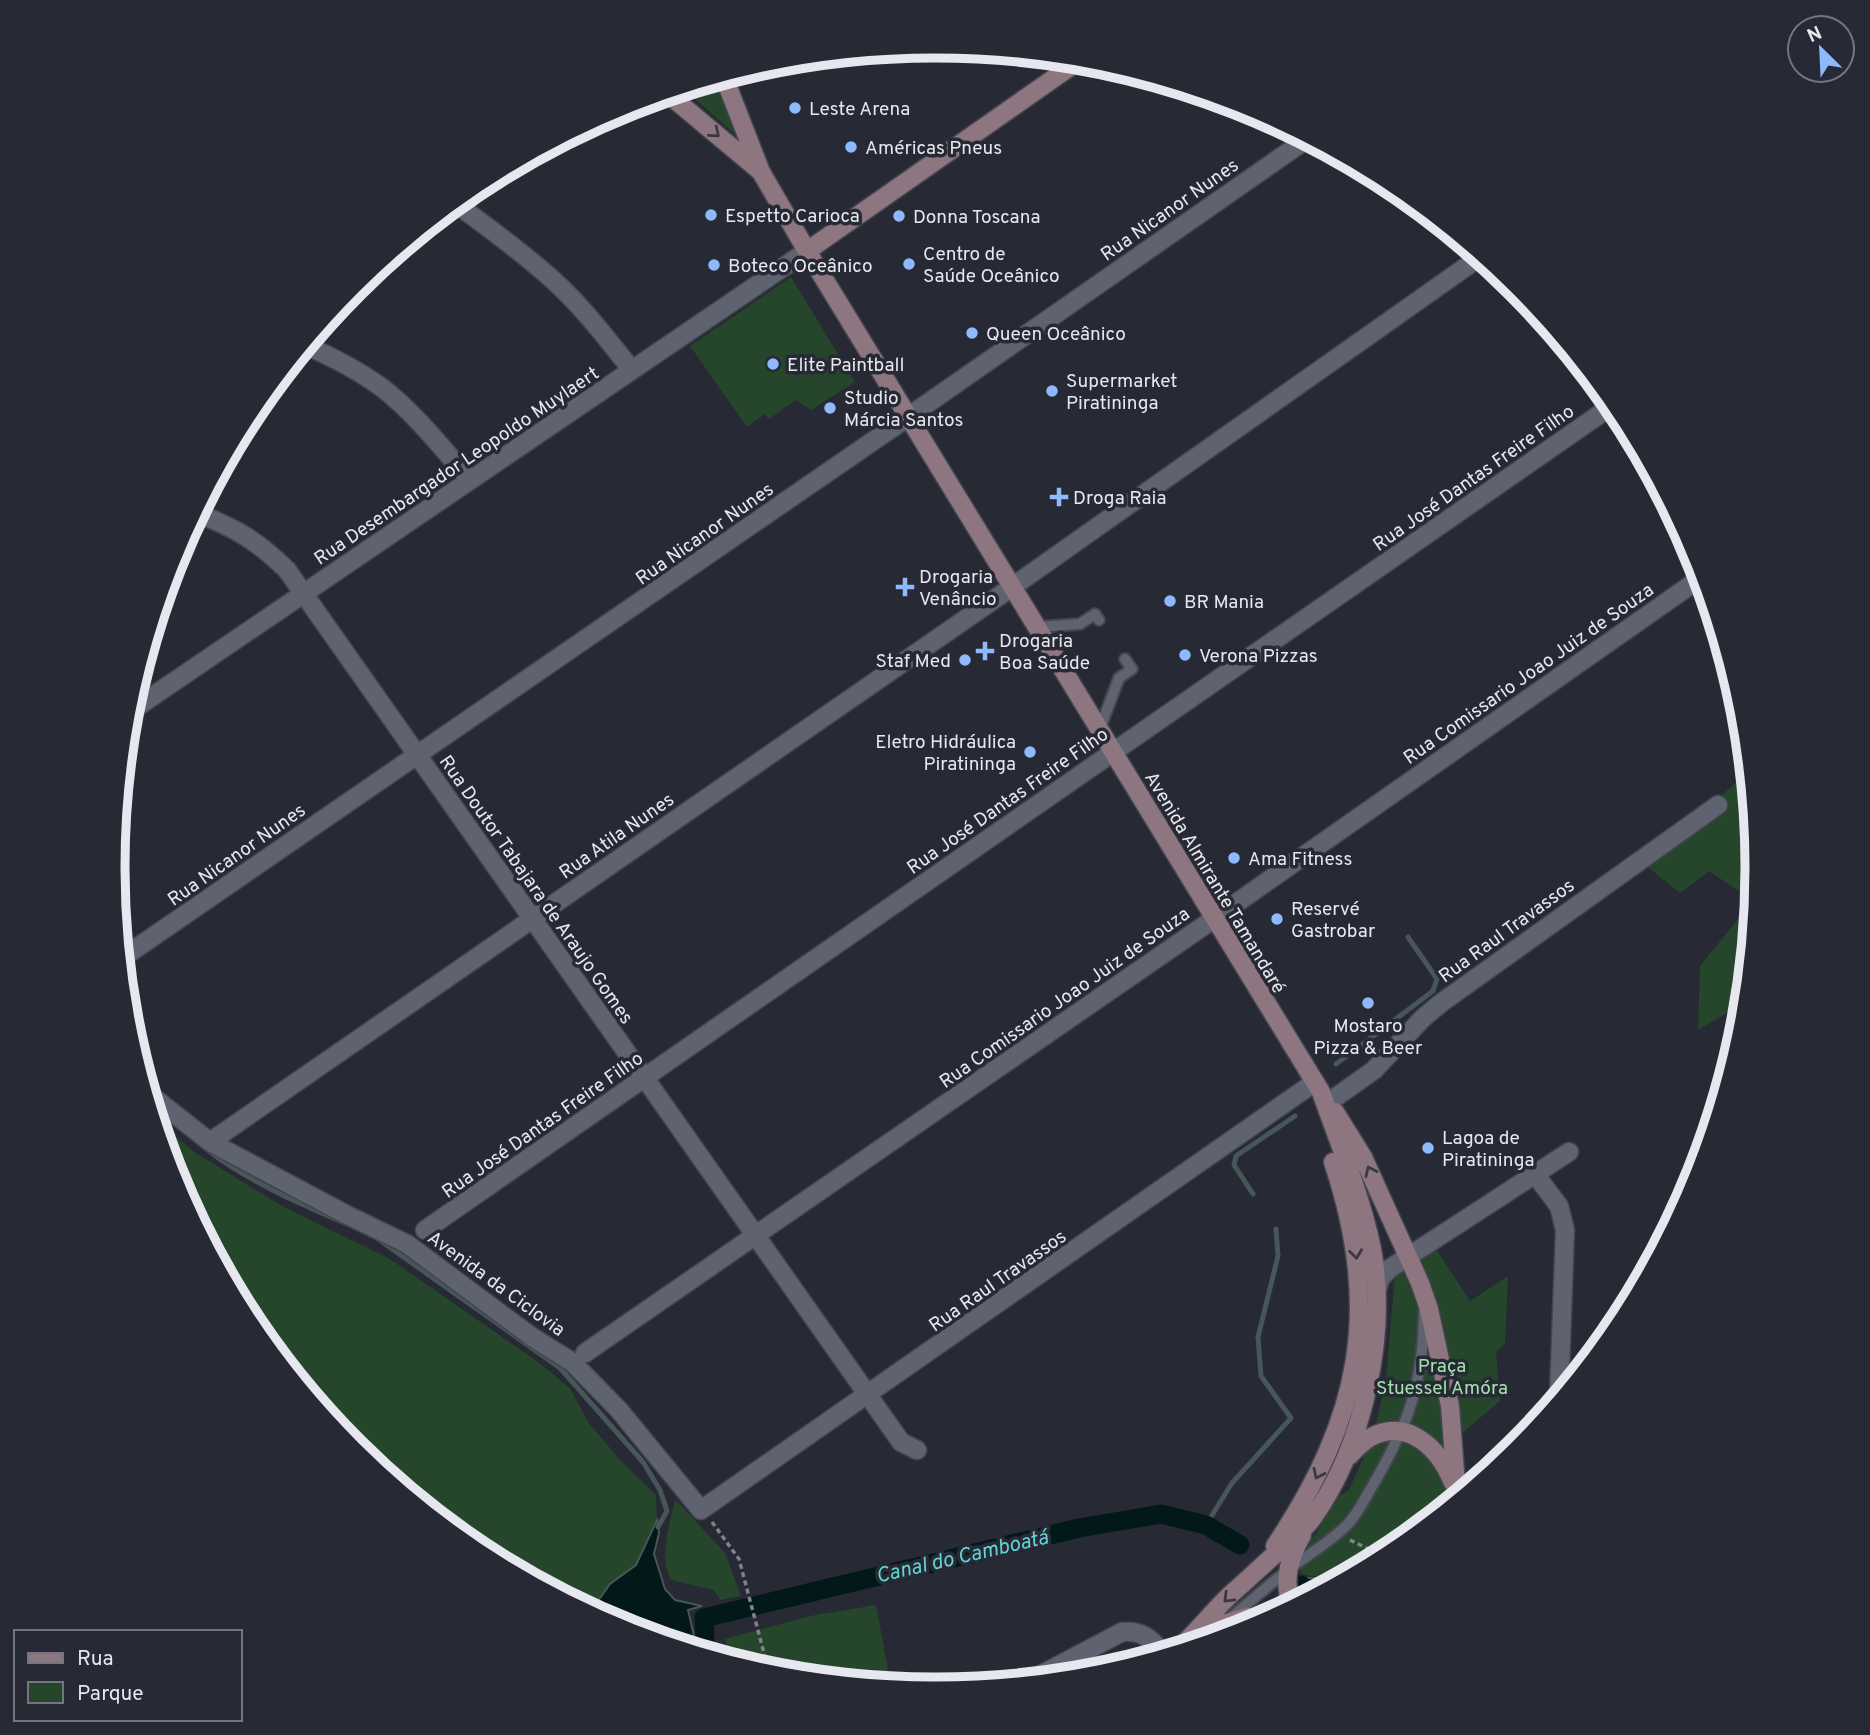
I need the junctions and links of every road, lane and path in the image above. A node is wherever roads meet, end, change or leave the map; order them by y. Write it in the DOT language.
graph roads {
  1 [pos="1067,69"];
  2 [pos="726,85"];
  3 [pos="676,101"];
  4 [pos="1299,144"];
  5 [pos="761,172"];
  6 [pos="464,209"];
  7 [pos="807,251"];
  8 [pos="1473,262"];
  9 [pos="314,349"];
  10 [pos="632,370"];
  11 [pos="1603,412"];
  12 [pos="908,417"];
  13 [pos="470,480"];
  14 [pos="206,517"];
  15 [pos="1693,583"];
  16 [pos="1012,587"];
  17 [pos="303,594"];
  18 [pos="1099,620"];
  19 [pos="1036,627"];
  20 [pos="1125,659"];
  21 [pos="143,703"];
  22 [pos="1099,731"];
  23 [pos="1112,753"];
  24 [pos="417,755"];
  25 [pos="1718,805"];
  26 [pos="1215,918"];
  27 [pos="532,919"];
  28 [pos="130,952"];
  29 [pos="644,1078"];
  30 [pos="1322,1092"];
  31 [pos="161,1103"];
  32 [pos="211,1142"];
  33 [pos="1569,1152"];
  34 [pos="1534,1173"];
  35 [pos="425,1230"];
  36 [pos="755,1235"];
  37 [pos="1408,1255"];
  38 [pos="1376,1293"];
  39 [pos="1424,1295"];
  40 [pos="585,1353"];
  41 [pos="1560,1382"];
  42 [pos="868,1395"];
  43 [pos="1402,1432"];
  44 [pos="916,1450"];
  45 [pos="1347,1458"];
  46 [pos="1456,1487"];
  47 [pos="1454,1488"];
  48 [pos="701,1510"];
  49 [pos="1307,1526"];
  50 [pos="1349,1539"];
  51 [pos="1371,1550"];
  52 [pos="1261,1566"];
  53 [pos="1287,1570"];
  54 [pos="1288,1596"];
  55 [pos="1234,1620"];
  56 [pos="1224,1622"];
  57 [pos="1198,1631"];
  58 [pos="1194,1634"];
  59 [pos="1156,1647"];
  60 [pos="766,1659"];
  61 [pos="1054,1668"];
  1 -- 7 [label="street"];
  2 -- 5 [label="street, Avenida Almirante Tamandaré"];
  3 -- 5 [label="street, Avenida Almirante Tamandaré, one-way"];
  4 -- 12 [label="street, Rua Nicanor Nunes"];
  5 -- 7 [label="street, Avenida Almirante Tamandaré"];
  6 -- 10 [label="street"];
  7 -- 10 [label="street, Rua Desembargador Leopoldo Muylaert"];
  7 -- 12 [label="street, Avenida Almirante Tamandaré"];
  8 -- 16 [label="street"];
  9 -- 13 [label="street"];
  10 -- 13 [label="street, Rua Desembargador Leopoldo Muylaert"];
  11 -- 23 [label="street, Rua José Dantas Freire Filho"];
  12 -- 16 [label="street, Avenida Almirante Tamandaré"];
  12 -- 24 [label="street, Rua Nicanor Nunes"];
  13 -- 17 [label="street, Rua Desembargador Leopoldo Muylaert"];
  14 -- 17 [label="street, Rua Doutor Tabajara de Araujo Gomes"];
  15 -- 26 [label="street, Rua Comissario Joao Juiz de Souza"];
  16 -- 19 [label="street, Avenida Almirante Tamandaré"];
  16 -- 27 [label="street, Rua Atila Nunes"];
  17 -- 21 [label="street, Rua Desembargador Leopoldo Muylaert"];
  17 -- 24 [label="street, Rua Doutor Tabajara de Araujo Gomes"];
  18 -- 19 [label="lane"];
  19 -- 22 [label="street, Avenida Almirante Tamandaré"];
  20 -- 22 [label="lane"];
  22 -- 23 [label="street, Avenida Almirante Tamandaré"];
  23 -- 26 [label="street, Avenida Almirante Tamandaré"];
  23 -- 29 [label="street, Rua José Dantas Freire Filho"];
  24 -- 27 [label="street, Rua Doutor Tabajara de Araujo Gomes"];
  24 -- 28 [label="street, Rua Nicanor Nunes"];
  25 -- 30 [label="street, Rua Raul Travassos"];
  26 -- 30 [label="street, Avenida Almirante Tamandaré"];
  26 -- 36 [label="street, Rua Comissario Joao Juiz de Souza"];
  27 -- 29 [label="street, Rua Doutor Tabajara de Araujo Gomes"];
  27 -- 32 [label="street, Rua Atila Nunes"];
  29 -- 35 [label="street, Rua José Dantas Freire Filho"];
  29 -- 36 [label="street, Rua Doutor Tabajara de Araujo Gomes"];
  37 -- 30 [label="street, one-way"];
  30 -- 38 [label="street, Avenida Almirante Tamandaré"];
  30 -- 42 [label="street, Rua Raul Travassos"];
  30 -- 52 [label="street, one-way"];
  31 -- 32 [label="street, Avenida da Ciclovia"];
  32 -- 48 [label="street, Avenida da Ciclovia"];
  33 -- 34 [label="street"];
  34 -- 37 [label="street"];
  34 -- 41 [label="street"];
  36 -- 40 [label="street, Rua Comissario Joao Juiz de Souza"];
  36 -- 42 [label="street, Rua Doutor Tabajara de Araujo Gomes"];
  37 -- 38 [label="street"];
  37 -- 39 [label="street"];
  38 -- 45 [label="street, Avenida Almirante Tamandaré"];
  39 -- 43 [label="lane"];
  39 -- 46 [label="street"];
  42 -- 44 [label="street, Rua Doutor Tabajara de Araujo Gomes"];
  42 -- 48 [label="street, Rua Raul Travassos"];
  43 -- 45 [label="street"];
  43 -- 47 [label="street"];
  43 -- 53 [label="lane"];
  45 -- 49 [label="street, Avenida Almirante Tamandaré"];
  48 -- 60 [label="path"];
  49 -- 52 [label="street, Avenida Almirante Tamandaré"];
  49 -- 53 [label="street"];
  50 -- 51 [label="path"];
  52 -- 57 [label="street, Avenida Almirante Tamandaré, one-way"];
  53 -- 54 [label="street"];
  53 -- 56 [label="lane"];
  55 -- 56 [label="street, Avenida Almirante Tamandaré"];
  56 -- 57 [label="street, Avenida Almirante Tamandaré"];
  57 -- 58 [label="street, Avenida Almirante Tamandaré"];
  59 -- 61 [label="street"];
}
